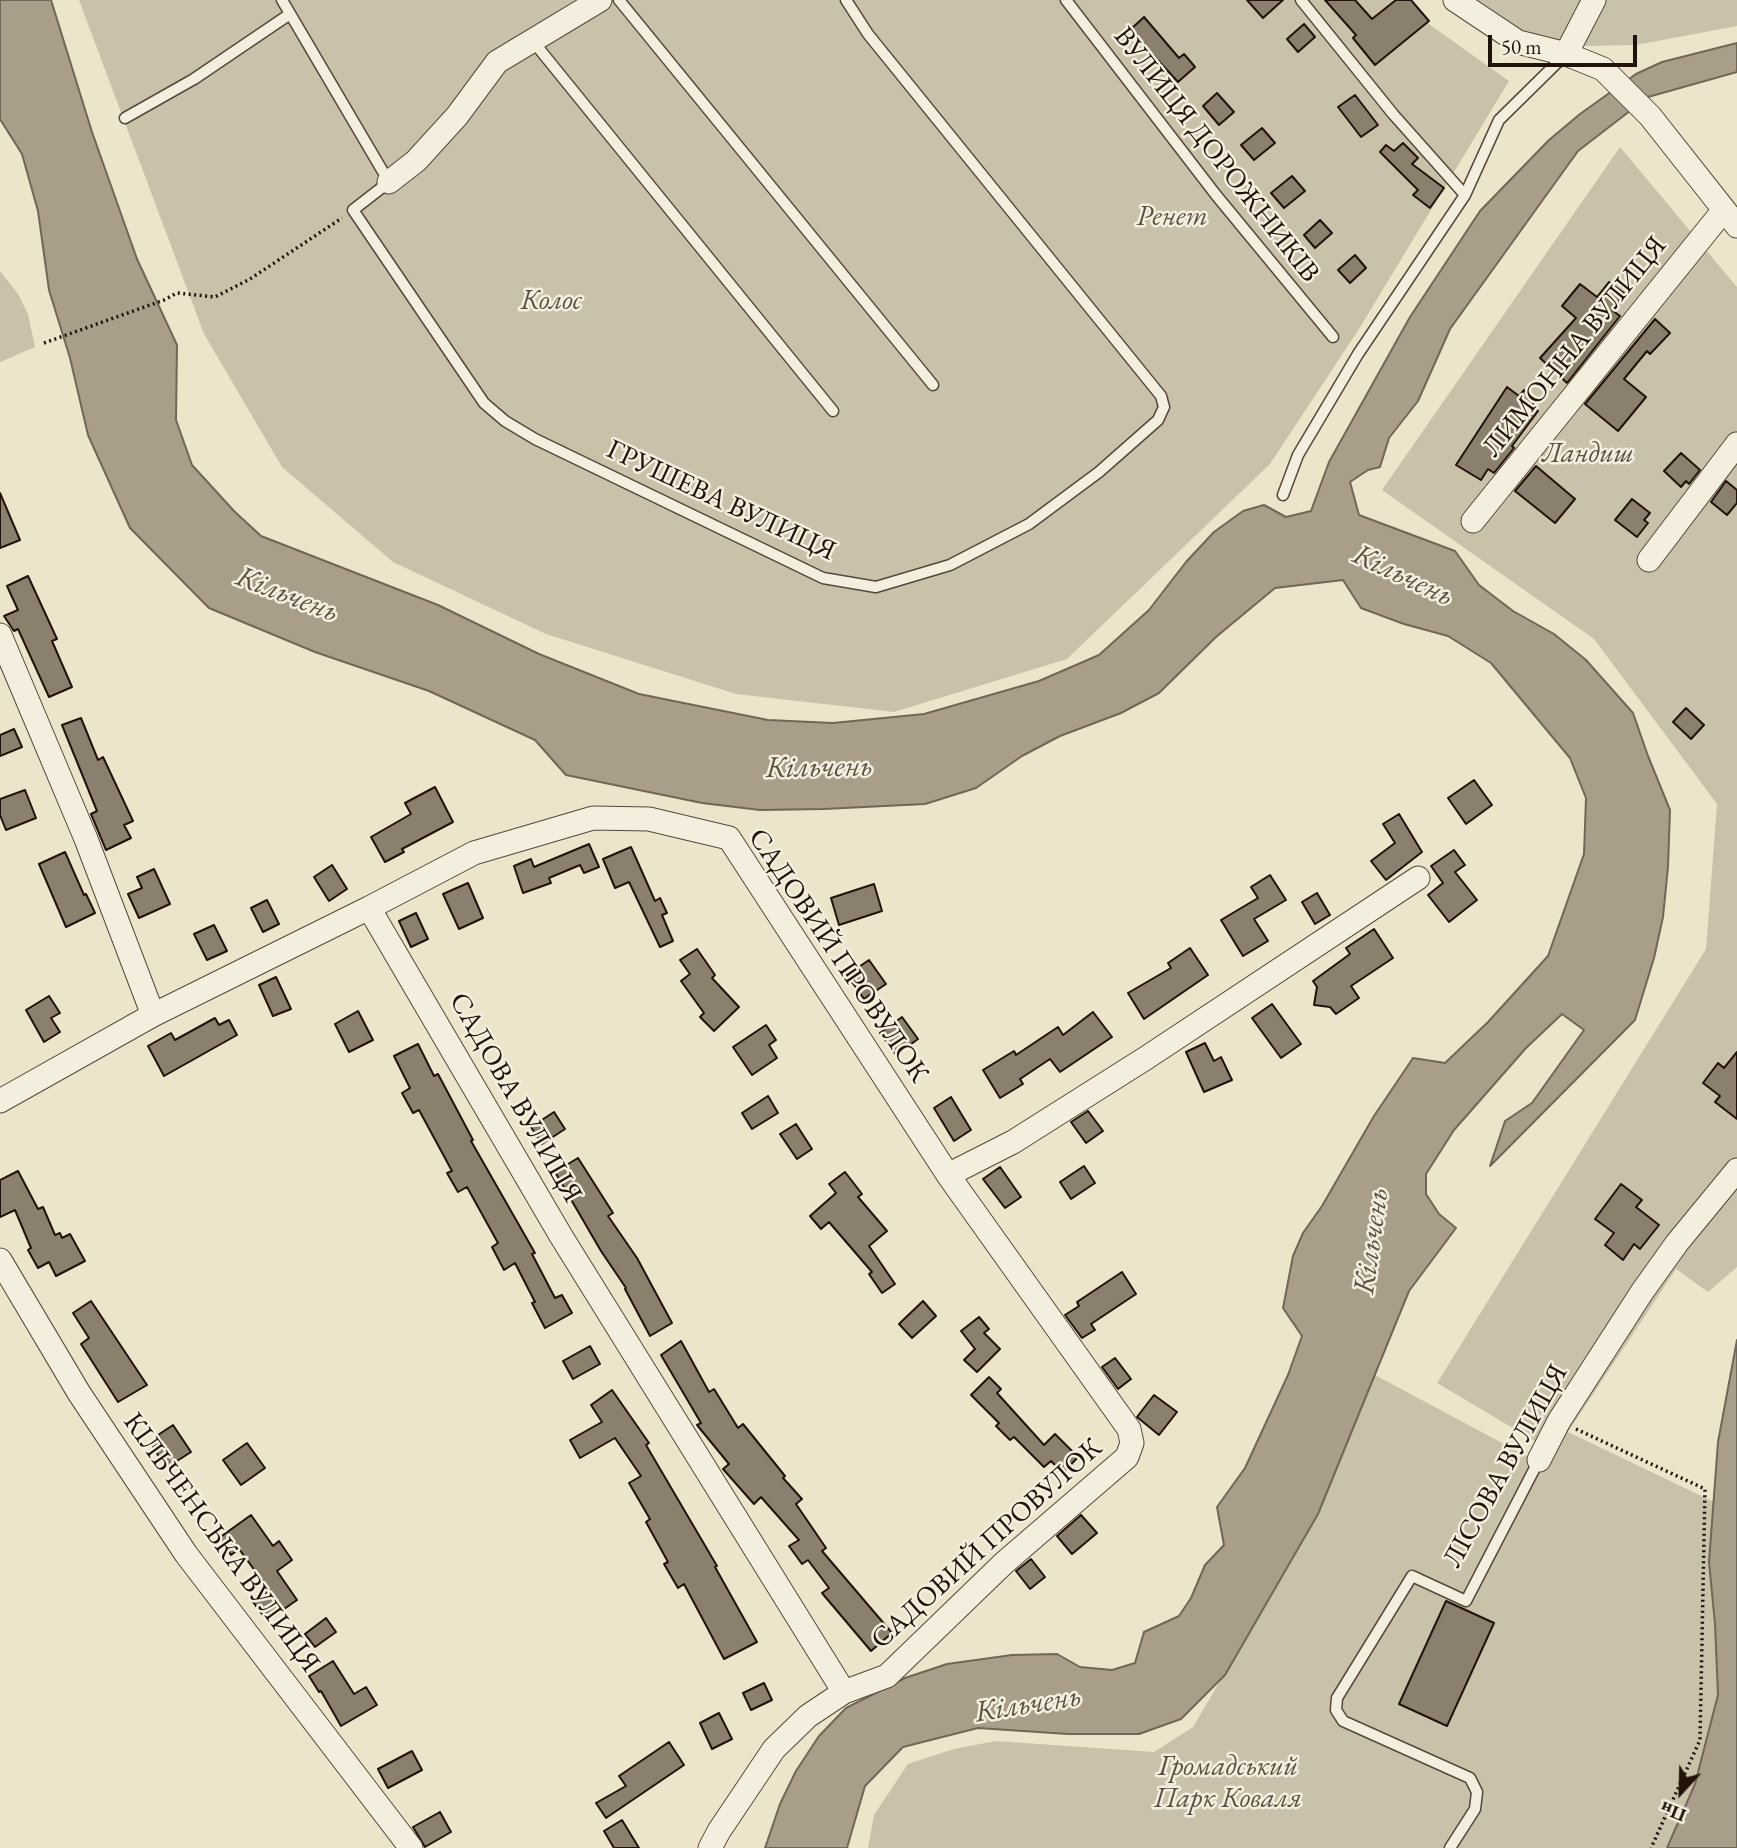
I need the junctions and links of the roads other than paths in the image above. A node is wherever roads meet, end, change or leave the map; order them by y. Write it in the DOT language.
graph roads {
  1 [pos="282,0"];
  2 [pos="600,0"];
  3 [pos="619,0"];
  4 [pos="846,0"];
  5 [pos="1066,0"];
  6 [pos="1301,0"];
  7 [pos="1455,0"];
  8 [pos="1594,0"];
  9 [pos="290,14"];
  10 [pos="532,40"];
  11 [pos="1566,54"];
  12 [pos="125,118"];
  13 [pos="388,182"];
  14 [pos="1465,195"];
  15 [pos="1730,219"];
  16 [pos="1333,337"];
  17 [pos="933,385"];
  18 [pos="833,411"];
  19 [pos="1737,444"];
  20 [pos="1283,495"];
  21 [pos="1473,521"];
  22 [pos="1649,560"];
  23 [pos="0,635"];
  24 [pos="1418,877"];
  25 [pos="369,908"];
  26 [pos="153,1015"];
  27 [pos="0,1101"];
  28 [pos="1737,1170"];
  29 [pos="948,1175"];
  30 [pos="0,1260"];
  31 [pos="1539,1460"];
  32 [pos="844,1692"];
  33 [pos="411,1848"];
  34 [pos="710,1848"];
  35 [pos="1450,1848"];
  1 -- 9 [label="lane"];
  2 -- 10 [label="street"];
  3 -- 17 [label="lane"];
  4 -- 13 [label="lane, ГРУШЕВА ВУЛИЦЯ"];
  5 -- 16 [label="lane, ВУЛИЦЯ ДОРОЖНИКІВ"];
  6 -- 14 [label="lane"];
  7 -- 11 [label="street"];
  8 -- 11 [label="street"];
  9 -- 12 [label="lane"];
  9 -- 13 [label="lane"];
  10 -- 13 [label="street"];
  10 -- 18 [label="lane"];
  11 -- 14 [label="lane"];
  11 -- 15 [label="street"];
  14 -- 20 [label="lane"];
  15 -- 21 [label="street, ЛИМОННА ВУЛИЦЯ"];
  19 -- 22 [label="street"];
  23 -- 26 [label="street"];
  24 -- 29 [label="street"];
  25 -- 26 [label="street"];
  25 -- 29 [label="street, САДОВИЙ ПРОВУЛОК"];
  25 -- 32 [label="street, САДОВА ВУЛИЦЯ"];
  26 -- 27 [label="street"];
  28 -- 31 [label="street, ЛІСОВА ВУЛИЦЯ"];
  29 -- 32 [label="street, САДОВИЙ ПРОВУЛОК"];
  30 -- 33 [label="street, КІЛЬЧЕНСЬКА ВУЛИЦЯ"];
  31 -- 35 [label="lane, ЛІСОВА ВУЛИЦЯ"];
  32 -- 34 [label="street"];
}
